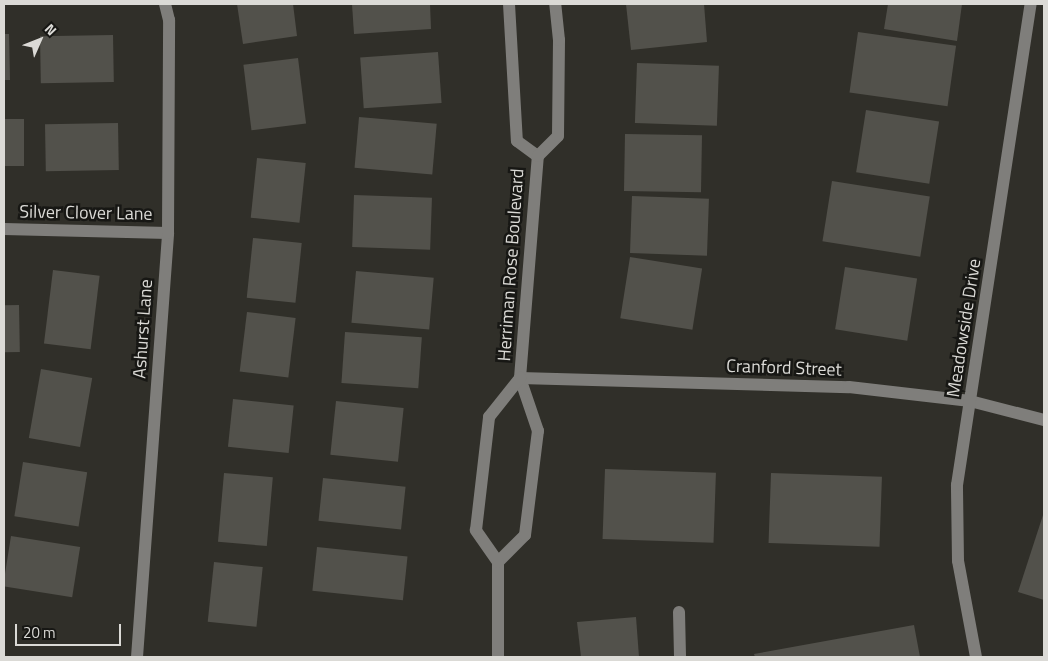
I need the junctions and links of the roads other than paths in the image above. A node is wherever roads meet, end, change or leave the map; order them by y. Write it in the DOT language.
graph roads {
  1 [pos="165,4"];
  2 [pos="509,4"];
  3 [pos="555,4"];
  4 [pos="1031,4"];
  5 [pos="538,156"];
  6 [pos="4,229"];
  7 [pos="168,233"];
  8 [pos="520,378"];
  9 [pos="970,401"];
  10 [pos="1044,420"];
  11 [pos="498,562"];
  12 [pos="678,612"];
  13 [pos="137,657"];
  14 [pos="498,657"];
  15 [pos="680,657"];
  16 [pos="976,657"];
  1 -- 7 [label="street, Ashurst Lane"];
  2 -- 5 [label="street, Herriman Rose Boulevard"];
  3 -- 5 [label="street, Herriman Rose Boulevard"];
  4 -- 9 [label="street, Meadowside Drive"];
  5 -- 8 [label="street, Herriman Rose Boulevard"];
  6 -- 7 [label="street, Silver Clover Lane"];
  7 -- 13 [label="street, Ashurst Lane"];
  8 -- 9 [label="street, Cranford Street"];
  8 -- 11 [label="street, Herriman Rose Boulevard"];
  8 -- 11 [label="street, Herriman Rose Boulevard"];
  9 -- 10 [label="street, Cranford Street"];
  9 -- 16 [label="street, Meadowside Drive"];
  11 -- 14 [label="street"];
  12 -- 15 [label="street"];
}
